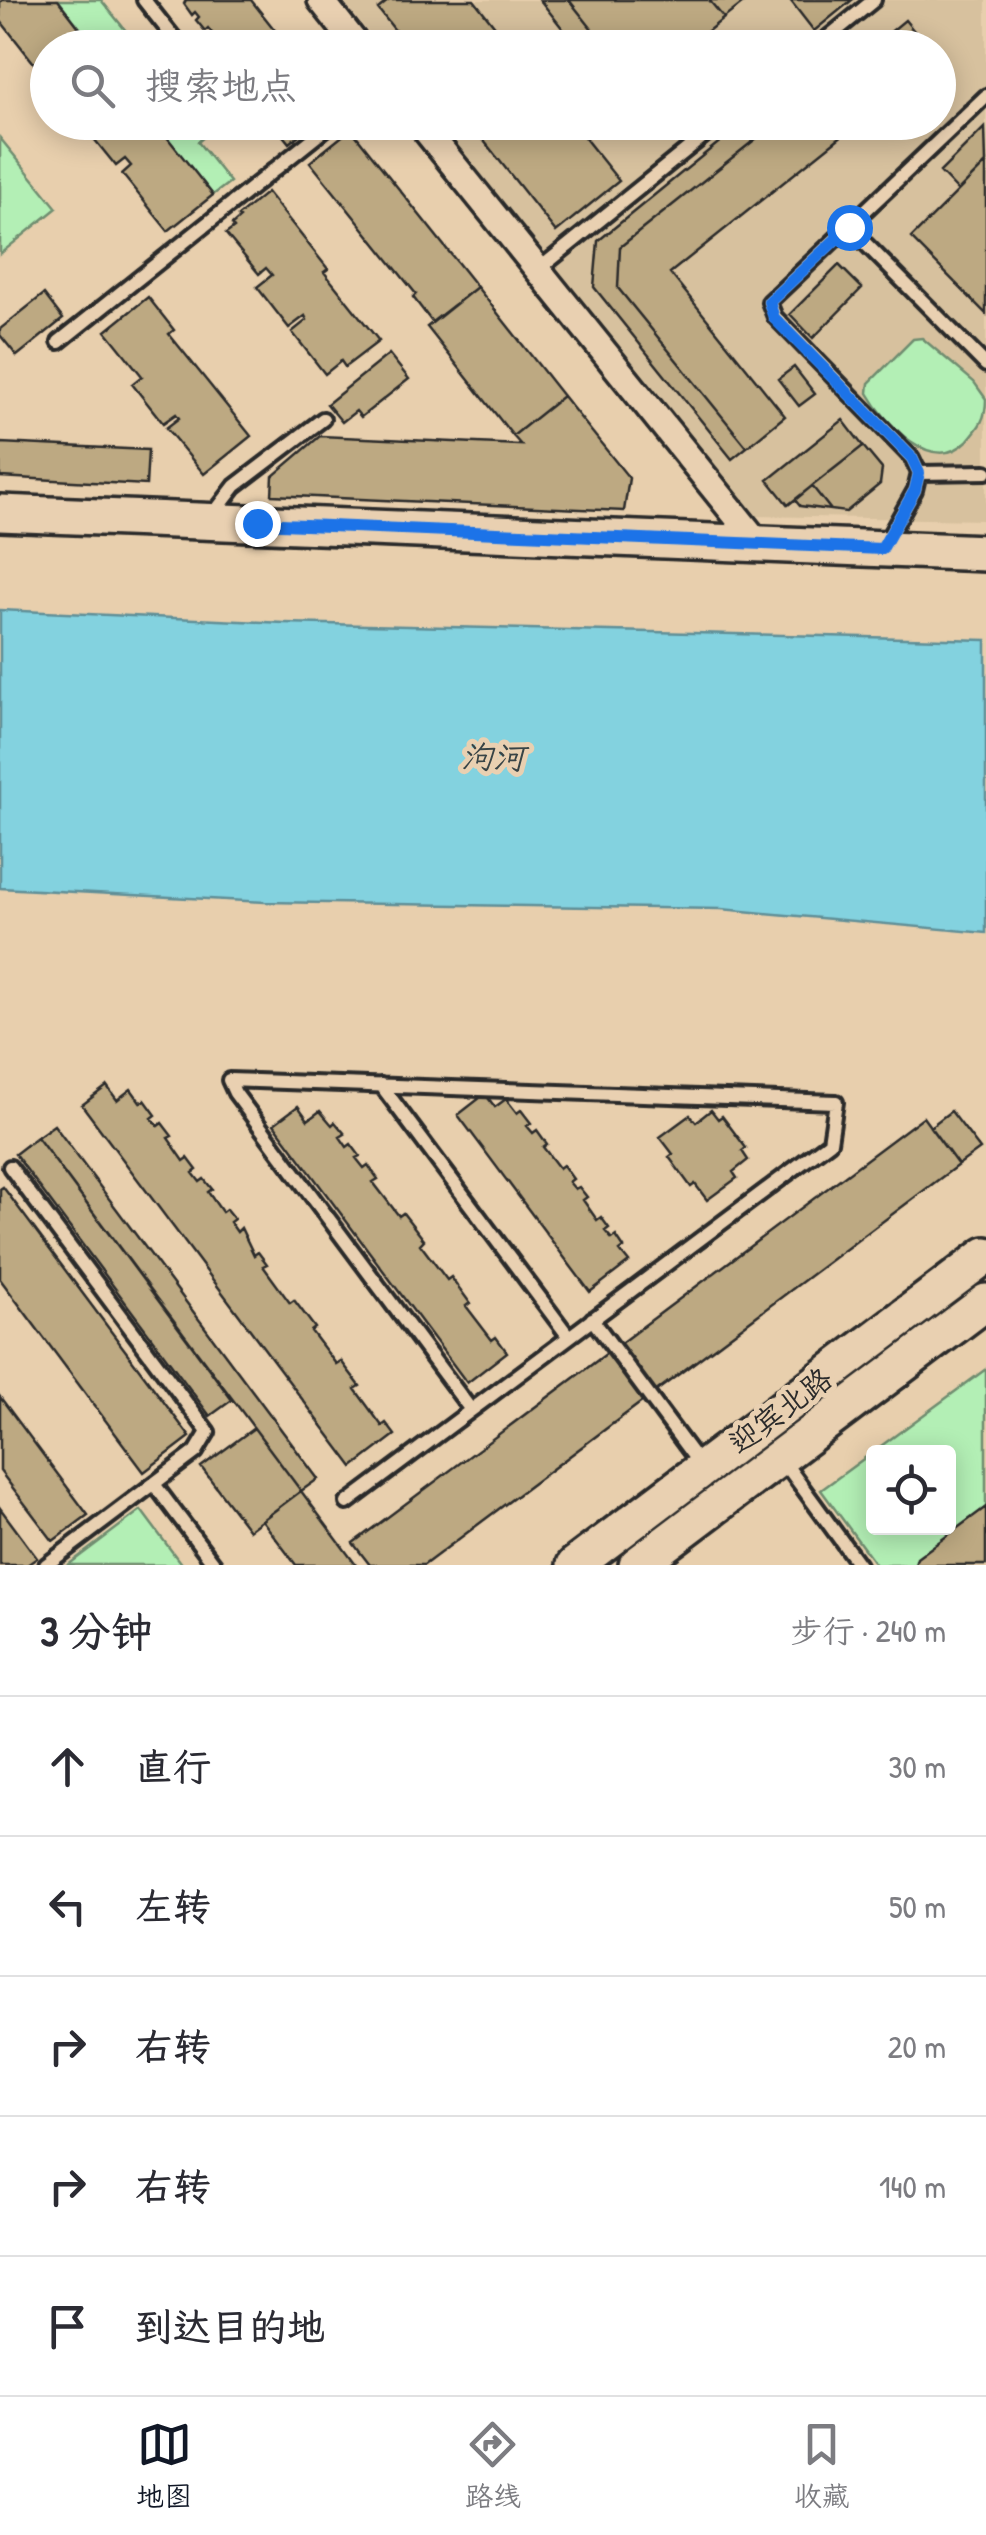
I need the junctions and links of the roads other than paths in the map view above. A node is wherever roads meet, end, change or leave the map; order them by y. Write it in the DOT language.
graph roads {
  1 [pos="144,0"];
  2 [pos="321,0"];
  3 [pos="874,0"];
  4 [pos="168,30"];
  5 [pos="345,30"];
  6 [pos="836,30"];
  7 [pos="986,96"];
  8 [pos="956,125"];
  9 [pos="312,140"];
  10 [pos="433,140"];
  11 [pos="700,140"];
  12 [pos="940,140"];
  13 [pos="849,227"];
  14 [pos="538,270"];
  15 [pos="59,342"];
  16 [pos="986,365"];
  17 [pos="323,419"];
  18 [pos="986,472"];
  19 [pos="919,473"];
  20 [pos="0,512"];
  21 [pos="208,522"];
  22 [pos="758,543"];
  23 [pos="882,549"];
  24 [pos="986,553"];
  25 [pos="382,1084"];
  26 [pos="10,1167"];
  27 [pos="986,1255"];
  28 [pos="986,1302"];
  29 [pos="592,1319"];
  30 [pos="569,1337"];
  31 [pos="471,1410"];
  32 [pos="780,1457"];
  33 [pos="703,1468"];
  34 [pos="154,1484"];
  35 [pos="346,1503"];
  36 [pos="46,1565"];
  37 [pos="215,1565"];
  38 [pos="575,1565"];
  39 [pos="637,1565"];
  40 [pos="860,1565"];
  1 -- 4 [label="lane"];
  2 -- 5 [label="street"];
  3 -- 6 [label="lane"];
  7 -- 8 [label="lane"];
  9 -- 15 [label="lane"];
  10 -- 14 [label="street"];
  11 -- 14 [label="lane"];
  12 -- 13 [label="lane"];
  13 -- 16 [label="lane"];
  13 -- 19 [label="lane"];
  14 -- 22 [label="street"];
  17 -- 21 [label="lane"];
  18 -- 19 [label="lane"];
  19 -- 23 [label="lane"];
  20 -- 21 [label="street"];
  21 -- 22 [label="street"];
  22 -- 23 [label="street"];
  23 -- 24 [label="street"];
  25 -- 29 [label="lane"];
  25 -- 30 [label="lane"];
  25 -- 31 [label="lane"];
  26 -- 34 [label="lane"];
  27 -- 33 [label="street, 迎宾北路"];
  28 -- 32 [label="street, 迎宾北路"];
  29 -- 30 [label="lane"];
  29 -- 33 [label="lane"];
  30 -- 31 [label="lane"];
  31 -- 35 [label="lane"];
  32 -- 39 [label="street, 迎宾北路"];
  32 -- 40 [label="lane"];
  33 -- 38 [label="street, 迎宾北路"];
  34 -- 36 [label="lane"];
  34 -- 37 [label="lane"];
}
